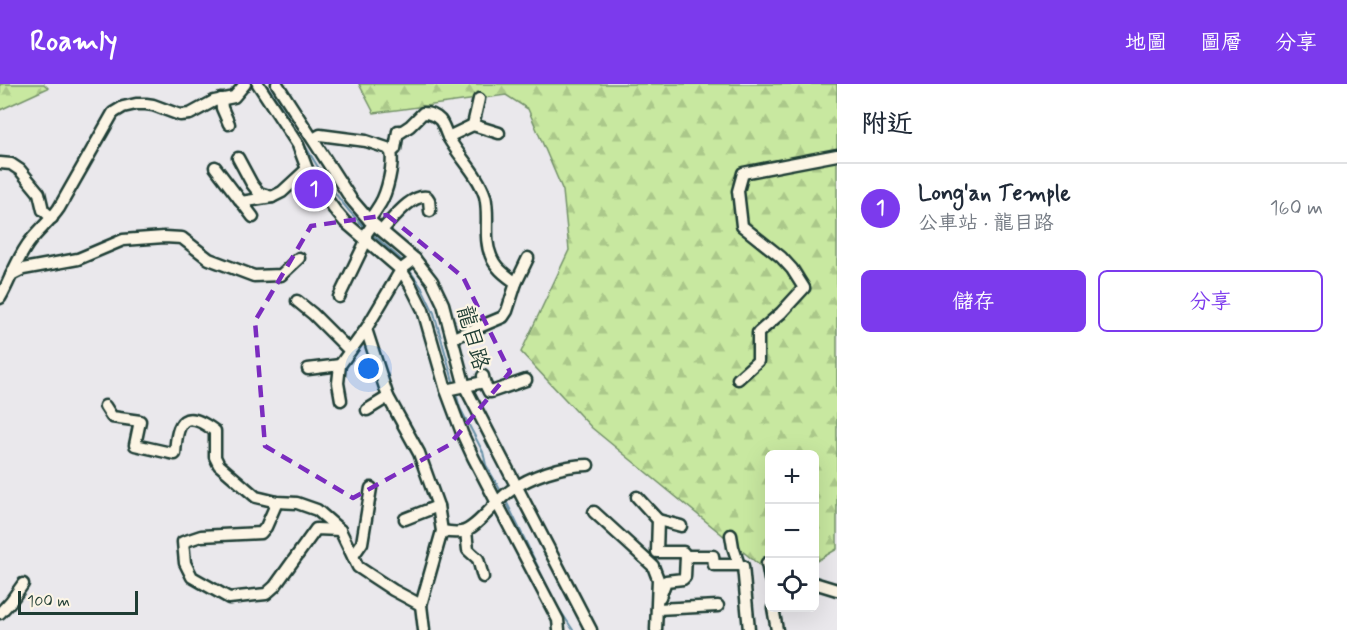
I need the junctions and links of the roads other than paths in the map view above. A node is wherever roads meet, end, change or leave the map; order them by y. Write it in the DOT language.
graph roads {
  1 [pos="245,84"];
  2 [pos="258,84"];
  3 [pos="291,84"];
  4 [pos="280,88"];
  5 [pos="221,99"];
  6 [pos="479,99"];
  7 [pos="229,124"];
  8 [pos="473,125"];
  9 [pos="499,134"];
  10 [pos="448,137"];
  11 [pos="313,139"];
  12 [pos="391,152"];
  13 [pos="837,155"];
  14 [pos="238,158"];
  15 [pos="0,163"];
  16 [pos="215,167"];
  17 [pos="307,169"];
  18 [pos="333,177"];
  19 [pos="319,186"];
  20 [pos="272,197"];
  21 [pos="241,201"];
  22 [pos="430,211"];
  23 [pos="253,217"];
  24 [pos="52,218"];
  25 [pos="371,229"];
  26 [pos="299,258"];
  27 [pos="528,258"];
  28 [pos="408,265"];
  29 [pos="11,275"];
  30 [pos="516,283"];
  31 [pos="339,297"];
  32 [pos="0,298"];
  33 [pos="297,301"];
  34 [pos="366,329"];
  35 [pos="453,338"];
  36 [pos="350,351"];
  37 [pos="340,365"];
  38 [pos="308,369"];
  39 [pos="738,379"];
  40 [pos="526,380"];
  41 [pos="455,389"];
  42 [pos="388,397"];
  43 [pos="341,400"];
  44 [pos="105,406"];
  45 [pos="367,410"];
  46 [pos="588,465"];
  47 [pos="371,488"];
  48 [pos="514,488"];
  49 [pos="637,497"];
  50 [pos="499,500"];
  51 [pos="277,502"];
  52 [pos="438,506"];
  53 [pos="594,513"];
  54 [pos="405,519"];
  55 [pos="658,520"];
  56 [pos="681,526"];
  57 [pos="340,530"];
  58 [pos="442,531"];
  59 [pos="466,531"];
  60 [pos="731,535"];
  61 [pos="353,556"];
  62 [pos="686,556"];
  63 [pos="739,565"];
  64 [pos="483,578"];
  65 [pos="23,584"];
  66 [pos="819,585"];
  67 [pos="837,590"];
  68 [pos="421,604"];
  69 [pos="657,605"];
  70 [pos="718,606"];
  71 [pos="775,612"];
  72 [pos="0,613"];
  73 [pos="424,630"];
  74 [pos="559,630"];
  75 [pos="591,630"];
  76 [pos="656,630"];
  77 [pos="749,630"];
  78 [pos="777,630"];
  1 -- 5 [label="street"];
  2 -- 17 [label="street, 龍目路"];
  3 -- 4 [label="street"];
  4 -- 11 [label="street, 龍目路"];
  5 -- 7 [label="street"];
  5 -- 24 [label="street"];
  6 -- 8 [label="street"];
  8 -- 9 [label="street"];
  8 -- 10 [label="street"];
  10 -- 12 [label="street"];
  10 -- 30 [label="street"];
  11 -- 12 [label="street"];
  11 -- 18 [label="street, 龍目路"];
  12 -- 25 [label="street"];
  13 -- 39 [label="street"];
  14 -- 20 [label="street"];
  15 -- 24 [label="street"];
  16 -- 21 [label="street"];
  17 -- 19 [label="street, 龍目路"];
  17 -- 20 [label="street"];
  18 -- 19 [label="street"];
  18 -- 25 [label="street, 龍目路"];
  19 -- 25 [label="street, 龍目路"];
  20 -- 21 [label="street"];
  21 -- 23 [label="street"];
  22 -- 25 [label="street"];
  24 -- 29 [label="street"];
  25 -- 28 [label="street, 龍目路"];
  25 -- 28 [label="street, 龍目路"];
  25 -- 31 [label="street"];
  26 -- 29 [label="street"];
  27 -- 30 [label="street"];
  28 -- 34 [label="street"];
  28 -- 35 [label="street, 龍目路"];
  28 -- 41 [label="street, 龍目路"];
  29 -- 32 [label="street"];
  30 -- 35 [label="street"];
  33 -- 36 [label="street"];
  34 -- 36 [label="street"];
  34 -- 42 [label="street"];
  35 -- 41 [label="street, 龍目路"];
  36 -- 37 [label="street"];
  37 -- 38 [label="street"];
  37 -- 43 [label="street"];
  40 -- 41 [label="street"];
  41 -- 48 [label="street, 龍目路"];
  41 -- 50 [label="street, 龍目路"];
  42 -- 45 [label="street"];
  42 -- 52 [label="street"];
  44 -- 51 [label="street"];
  46 -- 48 [label="street"];
  47 -- 61 [label="street"];
  48 -- 50 [label="street"];
  48 -- 75 [label="street, 龍目路"];
  49 -- 55 [label="street"];
  50 -- 59 [label="street"];
  50 -- 74 [label="street, 龍目路"];
  51 -- 57 [label="street"];
  51 -- 57 [label="street"];
  52 -- 54 [label="street"];
  52 -- 58 [label="street"];
  53 -- 69 [label="street"];
  55 -- 56 [label="street"];
  55 -- 62 [label="street"];
  57 -- 61 [label="street"];
  58 -- 59 [label="street"];
  58 -- 68 [label="street"];
  59 -- 64 [label="street"];
  60 -- 63 [label="street"];
  61 -- 68 [label="street"];
  62 -- 63 [label="street"];
  62 -- 69 [label="street"];
  63 -- 77 [label="street"];
  65 -- 72 [label="street"];
  66 -- 67 [label="street"];
  68 -- 73 [label="street"];
  69 -- 70 [label="street"];
  69 -- 76 [label="street"];
  71 -- 78 [label="street"];
}
